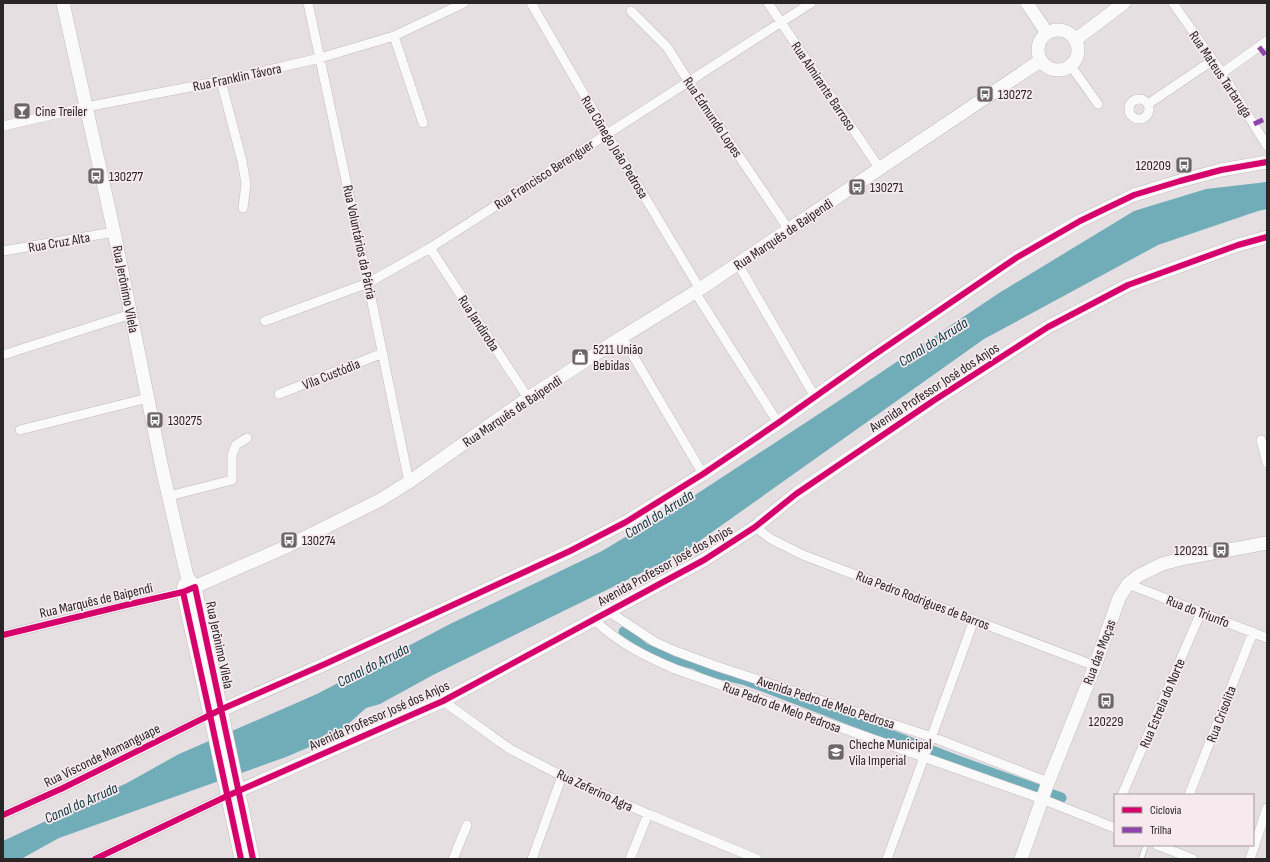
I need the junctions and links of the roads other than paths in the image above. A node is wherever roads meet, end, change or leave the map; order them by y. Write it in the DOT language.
graph roads {
  1 [pos="63,3"];
  2 [pos="308,3"];
  3 [pos="464,3"];
  4 [pos="531,3"];
  5 [pos="768,3"];
  6 [pos="811,3"];
  7 [pos="1027,3"];
  8 [pos="1124,3"];
  9 [pos="1173,3"];
  10 [pos="630,11"];
  11 [pos="781,22"];
  12 [pos="1047,33"];
  13 [pos="394,36"];
  14 [pos="1076,40"];
  15 [pos="1267,41"];
  16 [pos="320,58"];
  17 [pos="1213,60"];
  18 [pos="1040,61"];
  19 [pos="1071,66"];
  20 [pos="1222,73"];
  21 [pos="221,81"];
  22 [pos="689,82"];
  23 [pos="1098,104"];
  24 [pos="1148,104"];
  25 [pos="86,107"];
  26 [pos="423,123"];
  27 [pos="3,126"];
  28 [pos="606,134"];
  29 [pos="1267,146"];
  30 [pos="1267,162"];
  31 [pos="880,169"];
  32 [pos="243,208"];
  33 [pos="789,230"];
  34 [pos="114,232"];
  35 [pos="1267,237"];
  36 [pos="430,248"];
  37 [pos="3,251"];
  38 [pos="738,264"];
  39 [pos="368,282"];
  40 [pos="698,291"];
  41 [pos="131,314"];
  42 [pos="266,321"];
  43 [pos="622,337"];
  44 [pos="383,353"];
  45 [pos="3,355"];
  46 [pos="279,394"];
  47 [pos="814,397"];
  48 [pos="148,398"];
  49 [pos="528,398"];
  50 [pos="778,423"];
  51 [pos="20,430"];
  52 [pos="247,438"];
  53 [pos="1262,440"];
  54 [pos="1267,463"];
  55 [pos="703,474"];
  56 [pos="409,482"];
  57 [pos="169,496"];
  58 [pos="755,526"];
  59 [pos="1267,543"];
  60 [pos="187,576"];
  61 [pos="1128,584"];
  62 [pos="195,587"];
  63 [pos="182,592"];
  64 [pos="608,611"];
  65 [pos="1201,612"];
  66 [pos="593,619"];
  67 [pos="974,620"];
  68 [pos="1253,632"];
  69 [pos="3,635"];
  70 [pos="1267,638"];
  71 [pos="1095,666"];
  72 [pos="443,702"];
  73 [pos="216,712"];
  74 [pos="931,739"];
  75 [pos="925,756"];
  76 [pos="562,776"];
  77 [pos="232,789"];
  78 [pos="1045,792"];
  79 [pos="1122,794"];
  80 [pos="1189,794"];
  81 [pos="1267,808"];
  82 [pos="648,814"];
  83 [pos="3,815"];
  84 [pos="467,825"];
  85 [pos="1114,828"];
  86 [pos="1146,846"];
  87 [pos="1160,846"];
  88 [pos="95,859"];
  89 [pos="241,859"];
  90 [pos="253,859"];
  91 [pos="453,859"];
  92 [pos="532,859"];
  93 [pos="630,859"];
  94 [pos="757,859"];
  95 [pos="887,859"];
  96 [pos="1021,859"];
  97 [pos="1141,859"];
  98 [pos="1193,859"];
  99 [pos="1250,859"];
  1 -- 25 [label="main road, Rua Jerônimo Vilela"];
  2 -- 16 [label="street, Rua Voluntários da Pátria"];
  3 -- 13 [label="street, Rua Franklin Távora"];
  4 -- 28 [label="street, Rua Cônego João Pedrosa"];
  5 -- 11 [label="street, Rua Almirante Barroso"];
  6 -- 11 [label="street, Rua Francisco Berenguer"];
  7 -- 12 [label="main road"];
  8 -- 14 [label="main road"];
  9 -- 17 [label="street, Rua Mateus Tartaruga"];
  10 -- 22 [label="street, Rua Edmundo Lopes"];
  11 -- 22 [label="street, Rua Francisco Berenguer"];
  11 -- 31 [label="street, Rua Almirante Barroso"];
  12 -- 14 [label="main road"];
  12 -- 18 [label="main road"];
  13 -- 16 [label="street, Rua Franklin Távora"];
  13 -- 26 [label="street"];
  14 -- 19 [label="main road"];
  15 -- 20 [label="street"];
  16 -- 21 [label="street, Rua Franklin Távora"];
  16 -- 39 [label="street, Rua Voluntários da Pátria"];
  17 -- 20 [label="street, Rua Mateus Tartaruga"];
  17 -- 24 [label="street"];
  18 -- 19 [label="main road"];
  18 -- 31 [label="main road, Rua Marquês de Baipendi"];
  19 -- 23 [label="street"];
  20 -- 29 [label="street, Rua Mateus Tartaruga"];
  21 -- 25 [label="street, Rua Franklin Távora"];
  21 -- 32 [label="street"];
  22 -- 28 [label="street, Rua Francisco Berenguer"];
  22 -- 33 [label="street, Rua Edmundo Lopes"];
  25 -- 27 [label="street, Rua Franklin Távora"];
  25 -- 34 [label="main road, Rua Jerônimo Vilela"];
  28 -- 36 [label="street, Rua Francisco Berenguer"];
  28 -- 40 [label="street, Rua Cônego João Pedrosa"];
  30 -- 47 [label="main road"];
  31 -- 33 [label="main road, Rua Marquês de Baipendi"];
  33 -- 38 [label="main road, Rua Marquês de Baipendi"];
  34 -- 37 [label="street, Rua Cruz Alta"];
  34 -- 41 [label="main road, Rua Jerônimo Vilela"];
  35 -- 58 [label="main road, Avenida Professor José dos Anjos"];
  36 -- 39 [label="street, Rua Francisco Berenguer"];
  36 -- 49 [label="street, Rua Jandiroba"];
  38 -- 40 [label="main road, Rua Marquês de Baipendi"];
  38 -- 47 [label="street"];
  39 -- 42 [label="street, Rua Francisco Berenguer"];
  39 -- 44 [label="street, Rua Voluntários da Pátria"];
  40 -- 43 [label="main road, Rua Marquês de Baipendi"];
  40 -- 50 [label="street, Rua Cônego João Pedrosa"];
  41 -- 45 [label="street"];
  41 -- 48 [label="main road, Rua Jerônimo Vilela"];
  43 -- 49 [label="main road, Rua Marquês de Baipendi"];
  43 -- 55 [label="street"];
  44 -- 46 [label="street, Vila Custódia"];
  44 -- 56 [label="street, Rua Voluntários da Pátria"];
  47 -- 50 [label="main road"];
  48 -- 51 [label="street"];
  48 -- 57 [label="main road, Rua Jerônimo Vilela"];
  49 -- 56 [label="main road, Rua Marquês de Baipendi"];
  50 -- 55 [label="main road"];
  52 -- 57 [label="street"];
  53 -- 54 [label="street"];
  55 -- 73 [label="main road"];
  56 -- 62 [label="main road, Rua Marquês de Baipendi"];
  57 -- 60 [label="main road, Rua Jerônimo Vilela"];
  58 -- 64 [label="main road, Avenida Professor José dos Anjos"];
  58 -- 67 [label="street, Rua Pedro Rodrigues de Barros"];
  59 -- 61 [label="main road, Rua das Moças"];
  60 -- 62 [label="main road, Rua Jerônimo Vilela"];
  60 -- 63 [label="main road"];
  61 -- 65 [label="street, Rua do Triunfo"];
  61 -- 71 [label="main road, Rua das Moças"];
  62 -- 63 [label="main road, Rua Marquês de Baipendi"];
  62 -- 73 [label="main road, Rua Jerônimo Vilela"];
  63 -- 69 [label="street, Rua Marquês de Baipendi"];
  63 -- 73 [label="main road, Rua Jerônimo Vilela"];
  64 -- 66 [label="main road, Avenida Professor José dos Anjos"];
  64 -- 74 [label="street, Avenida Pedro de Melo Pedrosa"];
  65 -- 68 [label="street, Rua do Triunfo"];
  65 -- 79 [label="street, Rua Estrela do Norte"];
  66 -- 72 [label="main road, Avenida Professor José dos Anjos"];
  66 -- 75 [label="street, Rua Pedro de Melo Pedrosa"];
  67 -- 71 [label="street, Rua Pedro Rodrigues de Barros"];
  67 -- 74 [label="street"];
  68 -- 70 [label="street, Rua do Triunfo"];
  68 -- 80 [label="street, Rua Crisolita"];
  71 -- 78 [label="main road, Rua das Moças"];
  72 -- 76 [label="street, Rua Zeferino Agra"];
  72 -- 77 [label="main road, Avenida Professor José dos Anjos"];
  73 -- 77 [label="main road"];
  73 -- 83 [label="street, Rua Visconde Mamanguape"];
  74 -- 75 [label="street"];
  74 -- 78 [label="street, Avenida Pedro de Melo Pedrosa"];
  75 -- 78 [label="street, Rua Pedro de Melo Pedrosa"];
  75 -- 95 [label="street"];
  76 -- 82 [label="street, Rua Zeferino Agra"];
  76 -- 92 [label="street"];
  77 -- 88 [label="street, Avenida Professor José dos Anjos"];
  77 -- 89 [label="main road"];
  77 -- 90 [label="main road"];
  78 -- 85 [label="street, Rua Pedro de Melo Pedrosa"];
  78 -- 96 [label="main road, Rua das Moças"];
  81 -- 99 [label="street"];
  82 -- 93 [label="street"];
  82 -- 94 [label="street, Rua Zeferino Agra"];
  84 -- 91 [label="street"];
  86 -- 97 [label="lane"];
  87 -- 98 [label="street"];
}
